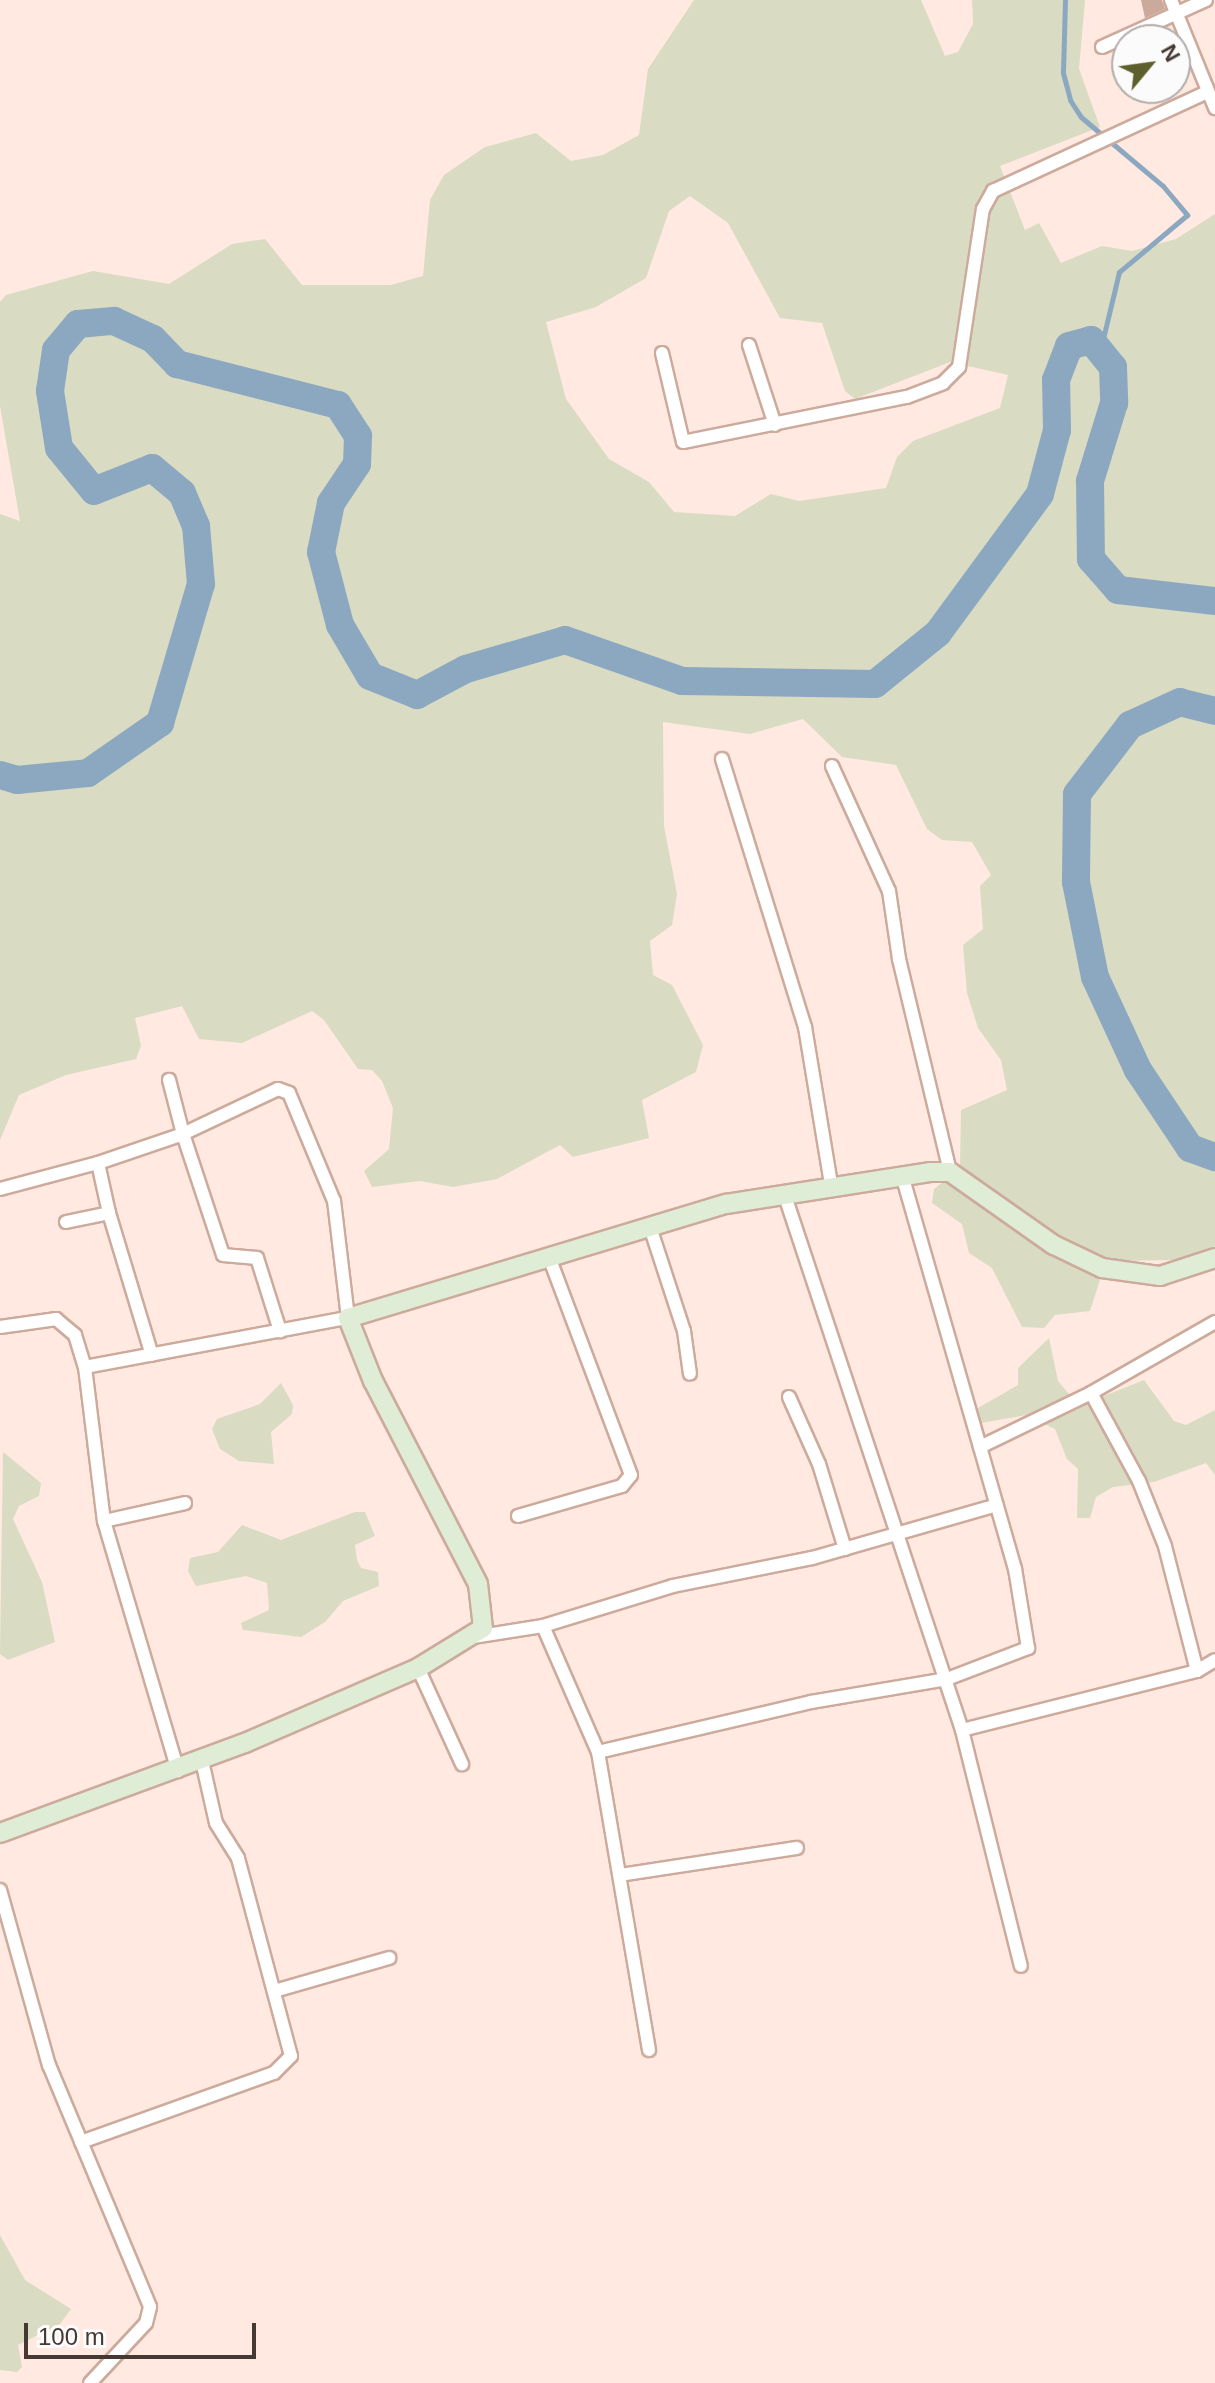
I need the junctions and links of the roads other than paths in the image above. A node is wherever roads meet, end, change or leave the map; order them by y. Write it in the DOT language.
graph roads {
  1 [pos="1171,0"];
  2 [pos="1206,0"];
  3 [pos="1177,17"];
  4 [pos="1102,47"];
  5 [pos="1207,92"];
  6 [pos="1215,108"];
  7 [pos="749,345"];
  8 [pos="662,353"];
  9 [pos="775,425"];
  10 [pos="722,759"];
  11 [pos="832,766"];
  12 [pos="169,1080"];
  13 [pos="183,1134"];
  14 [pos="98,1163"];
  15 [pos="950,1172"];
  16 [pos="902,1176"];
  17 [pos="831,1184"];
  18 [pos="0,1189"];
  19 [pos="784,1193"];
  20 [pos="109,1213"];
  21 [pos="66,1222"];
  22 [pos="651,1230"];
  23 [pos="1215,1258"];
  24 [pos="550,1259"];
  25 [pos="348,1318"];
  26 [pos="1215,1322"];
  27 [pos="0,1327"];
  28 [pos="280,1331"];
  29 [pos="152,1355"];
  30 [pos="85,1367"];
  31 [pos="690,1374"];
  32 [pos="1091,1393"];
  33 [pos="789,1397"];
  34 [pos="980,1447"];
  35 [pos="185,1503"];
  36 [pos="997,1505"];
  37 [pos="518,1516"];
  38 [pos="104,1521"];
  39 [pos="900,1533"];
  40 [pos="845,1549"];
  41 [pos="543,1626"];
  42 [pos="474,1637"];
  43 [pos="1215,1660"];
  44 [pos="418,1668"];
  45 [pos="1197,1671"];
  46 [pos="947,1679"];
  47 [pos="962,1730"];
  48 [pos="598,1752"];
  49 [pos="202,1761"];
  50 [pos="462,1764"];
  51 [pos="178,1771"];
  52 [pos="0,1833"];
  53 [pos="797,1848"];
  54 [pos="620,1875"];
  55 [pos="0,1890"];
  56 [pos="389,1958"];
  57 [pos="1021,1966"];
  58 [pos="274,1991"];
  59 [pos="649,2050"];
  60 [pos="81,2142"];
  61 [pos="90,2383"];
  1 -- 3 [label="street"];
  2 -- 3 [label="street"];
  3 -- 4 [label="street"];
  3 -- 5 [label="street"];
  5 -- 6 [label="street"];
  5 -- 9 [label="street"];
  7 -- 9 [label="street"];
  8 -- 9 [label="street"];
  10 -- 17 [label="street"];
  11 -- 15 [label="street"];
  12 -- 13 [label="street"];
  13 -- 14 [label="street"];
  13 -- 25 [label="street"];
  13 -- 28 [label="street"];
  14 -- 18 [label="street"];
  14 -- 20 [label="street"];
  15 -- 16 [label="main road"];
  15 -- 23 [label="main road"];
  16 -- 17 [label="main road"];
  16 -- 34 [label="street"];
  17 -- 19 [label="main road"];
  19 -- 22 [label="main road"];
  19 -- 39 [label="street"];
  20 -- 21 [label="street"];
  20 -- 29 [label="street"];
  22 -- 24 [label="main road"];
  22 -- 31 [label="street"];
  24 -- 25 [label="main road"];
  24 -- 37 [label="street"];
  25 -- 28 [label="street"];
  25 -- 42 [label="main road"];
  26 -- 32 [label="street"];
  27 -- 30 [label="street"];
  28 -- 29 [label="street"];
  29 -- 30 [label="street"];
  30 -- 38 [label="street"];
  32 -- 34 [label="street"];
  32 -- 45 [label="street"];
  33 -- 40 [label="street"];
  34 -- 36 [label="street"];
  35 -- 38 [label="street"];
  36 -- 39 [label="street"];
  36 -- 46 [label="street"];
  38 -- 51 [label="street"];
  39 -- 40 [label="street"];
  39 -- 46 [label="street"];
  40 -- 41 [label="street"];
  41 -- 42 [label="street"];
  41 -- 48 [label="street"];
  42 -- 44 [label="main road"];
  43 -- 45 [label="street"];
  44 -- 49 [label="main road"];
  44 -- 50 [label="street"];
  45 -- 47 [label="street"];
  46 -- 47 [label="street"];
  46 -- 48 [label="street"];
  47 -- 57 [label="street"];
  48 -- 54 [label="street"];
  49 -- 51 [label="main road"];
  49 -- 58 [label="street"];
  51 -- 52 [label="main road"];
  53 -- 54 [label="street"];
  54 -- 59 [label="street"];
  55 -- 60 [label="street"];
  56 -- 58 [label="street"];
  58 -- 60 [label="street"];
  60 -- 61 [label="street"];
}
